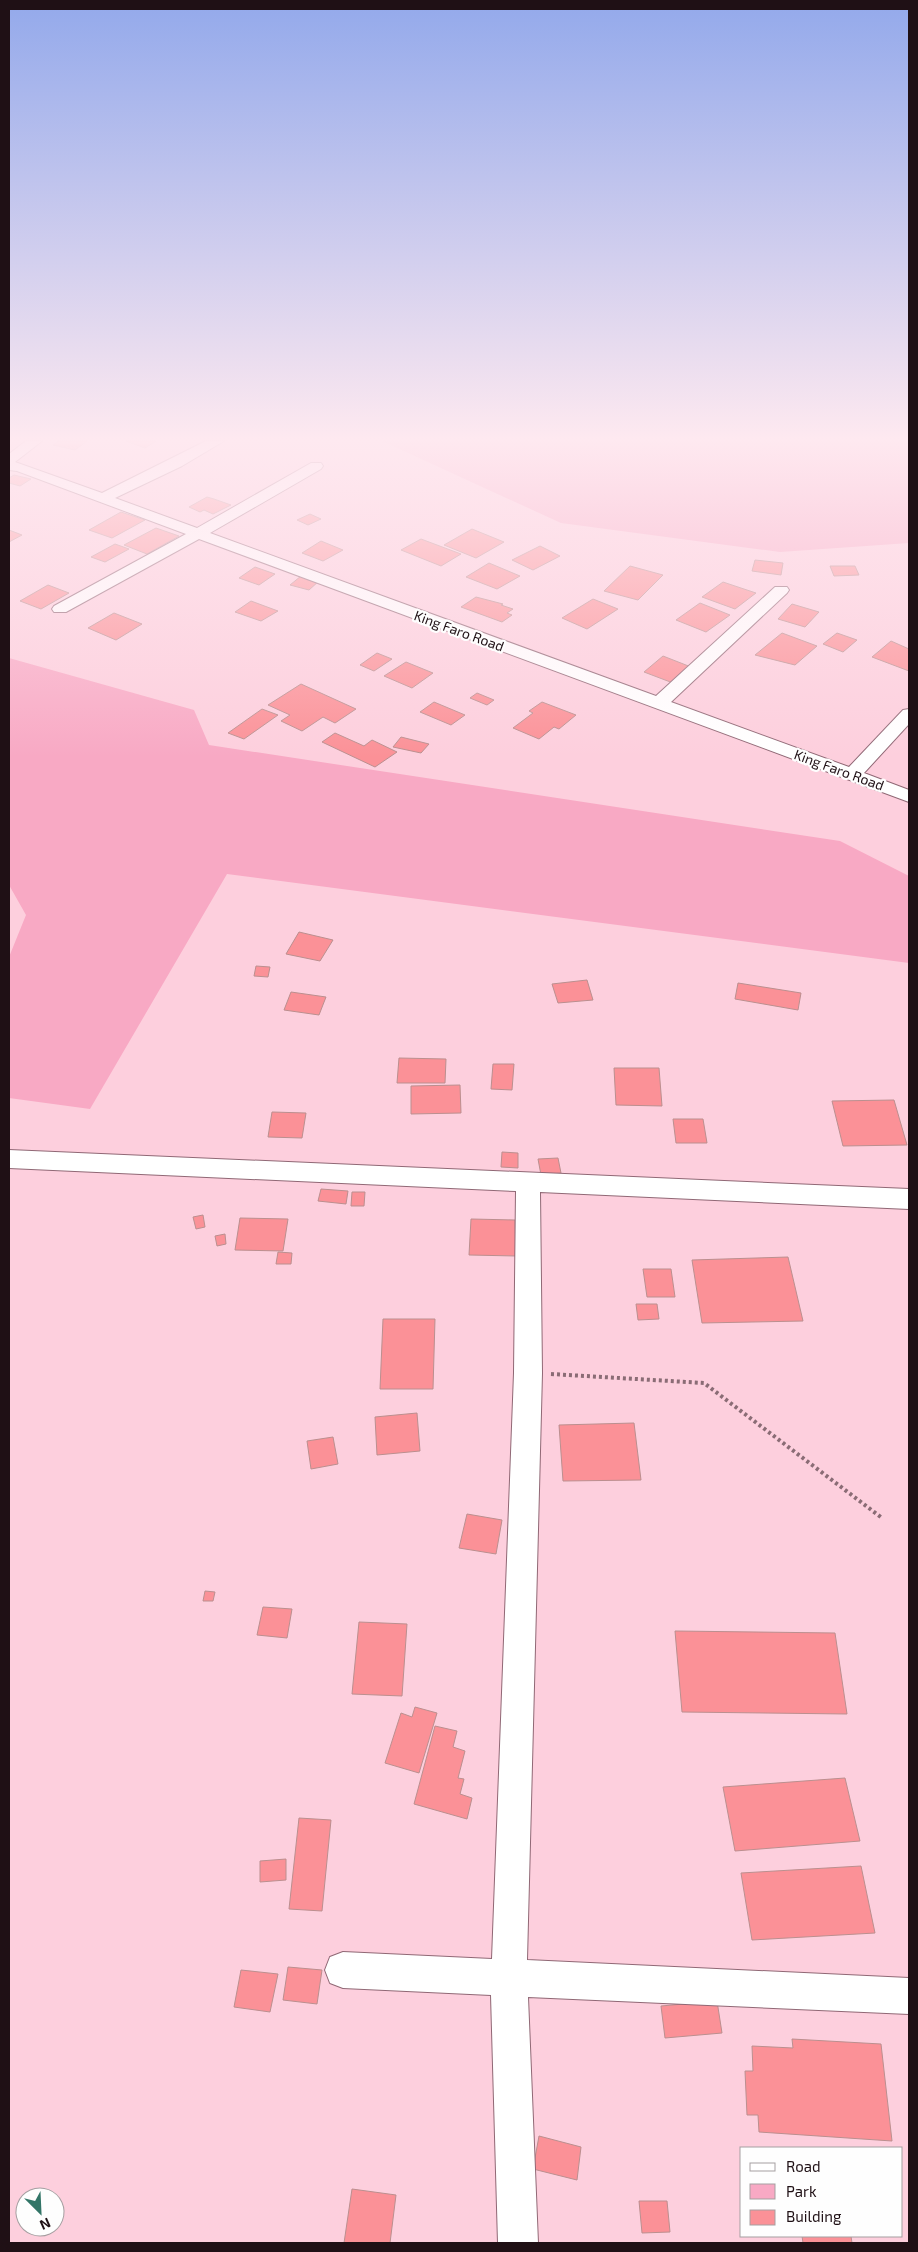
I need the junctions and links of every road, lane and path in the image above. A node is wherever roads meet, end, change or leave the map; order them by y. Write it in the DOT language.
graph roads {
  1 [pos="176,546"];
  2 [pos="231,546"];
  3 [pos="781,590"];
  4 [pos="60,609"];
  5 [pos="658,704"];
  6 [pos="909,714"];
  7 [pos="852,775"];
  8 [pos="909,796"];
  9 [pos="9,1159"];
  10 [pos="528,1182"];
  11 [pos="909,1199"];
  12 [pos="528,1373"];
  13 [pos="882,1518"];
  14 [pos="343,1970"];
  15 [pos="509,1977"];
  16 [pos="909,1996"];
  17 [pos="518,2243"];
  1 -- 4 [label="street"];
  2 -- 5 [label="street, King Faro Road"];
  3 -- 5 [label="street"];
  5 -- 7 [label="street, King Faro Road"];
  6 -- 7 [label="street"];
  7 -- 8 [label="street, King Faro Road"];
  9 -- 10 [label="street"];
  10 -- 11 [label="street"];
  10 -- 12 [label="street"];
  12 -- 13 [label="path"];
  12 -- 15 [label="street"];
  14 -- 15 [label="street"];
  15 -- 16 [label="street"];
  15 -- 17 [label="street"];
}
